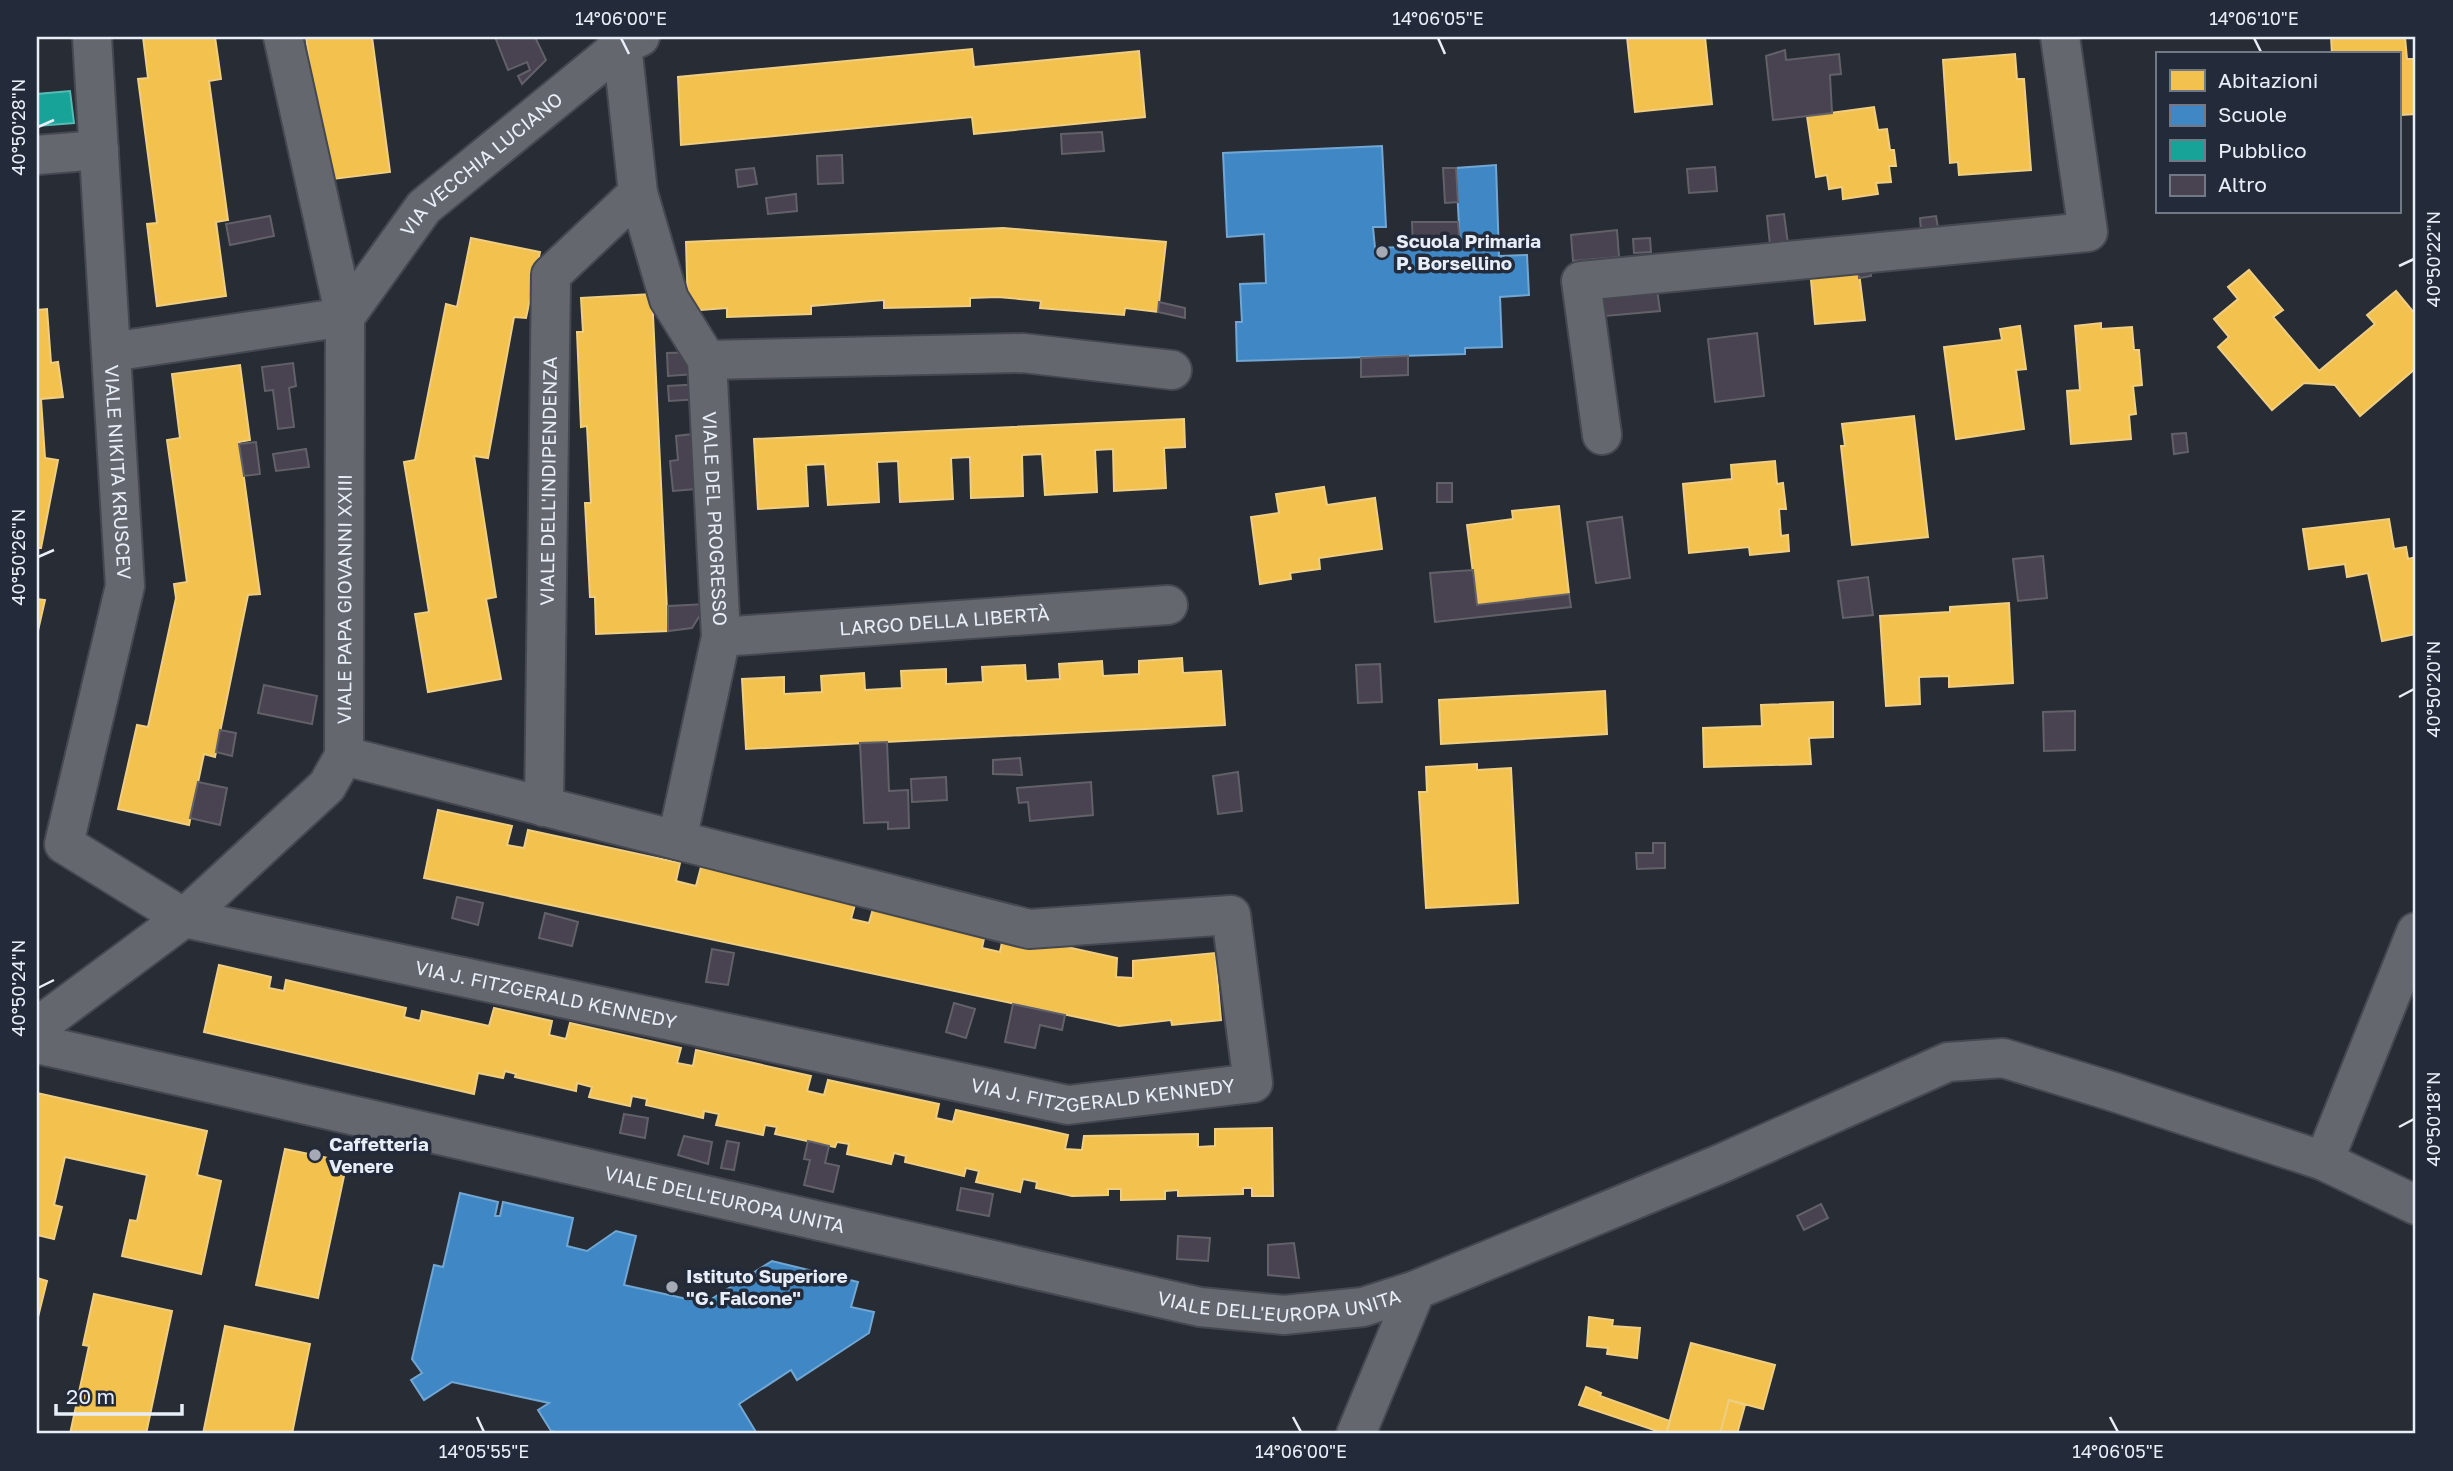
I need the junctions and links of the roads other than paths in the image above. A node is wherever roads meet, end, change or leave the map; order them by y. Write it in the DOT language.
graph roads {
  1 [pos="92,37"];
  2 [pos="283,37"];
  3 [pos="2060,37"];
  4 [pos="631,41"];
  5 [pos="99,150"];
  6 [pos="37,155"];
  7 [pos="638,193"];
  8 [pos="345,317"];
  9 [pos="111,352"];
  10 [pos="707,360"];
  11 [pos="1172,370"];
  12 [pos="1602,435"];
  13 [pos="1168,605"];
  14 [pos="722,637"];
  15 [pos="344,756"];
  16 [pos="544,807"];
  17 [pos="677,840"];
  18 [pos="51,841"];
  19 [pos="184,918"];
  20 [pos="2416,932"];
  21 [pos="37,1027"];
  22 [pos="37,1044"];
  23 [pos="2324,1160"];
  24 [pos="2416,1205"];
  25 [pos="1416,1290"];
  26 [pos="1356,1434"];
  1 -- 5 [label="street, VIALE NIKITA KRUSCEV"];
  2 -- 8 [label="street, VIALE PAPA GIOVANNI XXIII"];
  3 -- 12 [label="street"];
  4 -- 7 [label="street, VIALE DEL PROGRESSO"];
  4 -- 8 [label="street, VIA VECCHIA LUCIANO"];
  5 -- 6 [label="street"];
  5 -- 9 [label="street, VIALE NIKITA KRUSCEV"];
  7 -- 10 [label="street, VIALE DEL PROGRESSO"];
  7 -- 16 [label="street, VIALE DELL'INDIPENDENZA"];
  8 -- 9 [label="street"];
  8 -- 15 [label="street, VIALE PAPA GIOVANNI XXIII"];
  9 -- 18 [label="street, VIALE NIKITA KRUSCEV"];
  10 -- 11 [label="street"];
  10 -- 14 [label="street, VIALE DEL PROGRESSO"];
  13 -- 14 [label="street, LARGO DELLA LIBERTÀ"];
  14 -- 17 [label="street, VIALE DEL PROGRESSO"];
  15 -- 16 [label="street, VIA J. FITZGERALD KENNEDY"];
  15 -- 19 [label="street, VIALE PAPA GIOVANNI XXIII"];
  16 -- 17 [label="street, VIA J. FITZGERALD KENNEDY"];
  17 -- 19 [label="street, VIA J. FITZGERALD KENNEDY"];
  18 -- 19 [label="street, VIALE NIKITA KRUSCEV"];
  19 -- 21 [label="street, VIALE PAPA GIOVANNI XXIII"];
  20 -- 23 [label="street"];
  22 -- 25 [label="street, VIALE DELL'EUROPA UNITA"];
  23 -- 24 [label="street, VIALE DELL'EUROPA UNITA"];
  23 -- 25 [label="street, VIALE DELL'EUROPA UNITA"];
  25 -- 26 [label="street"];
}
